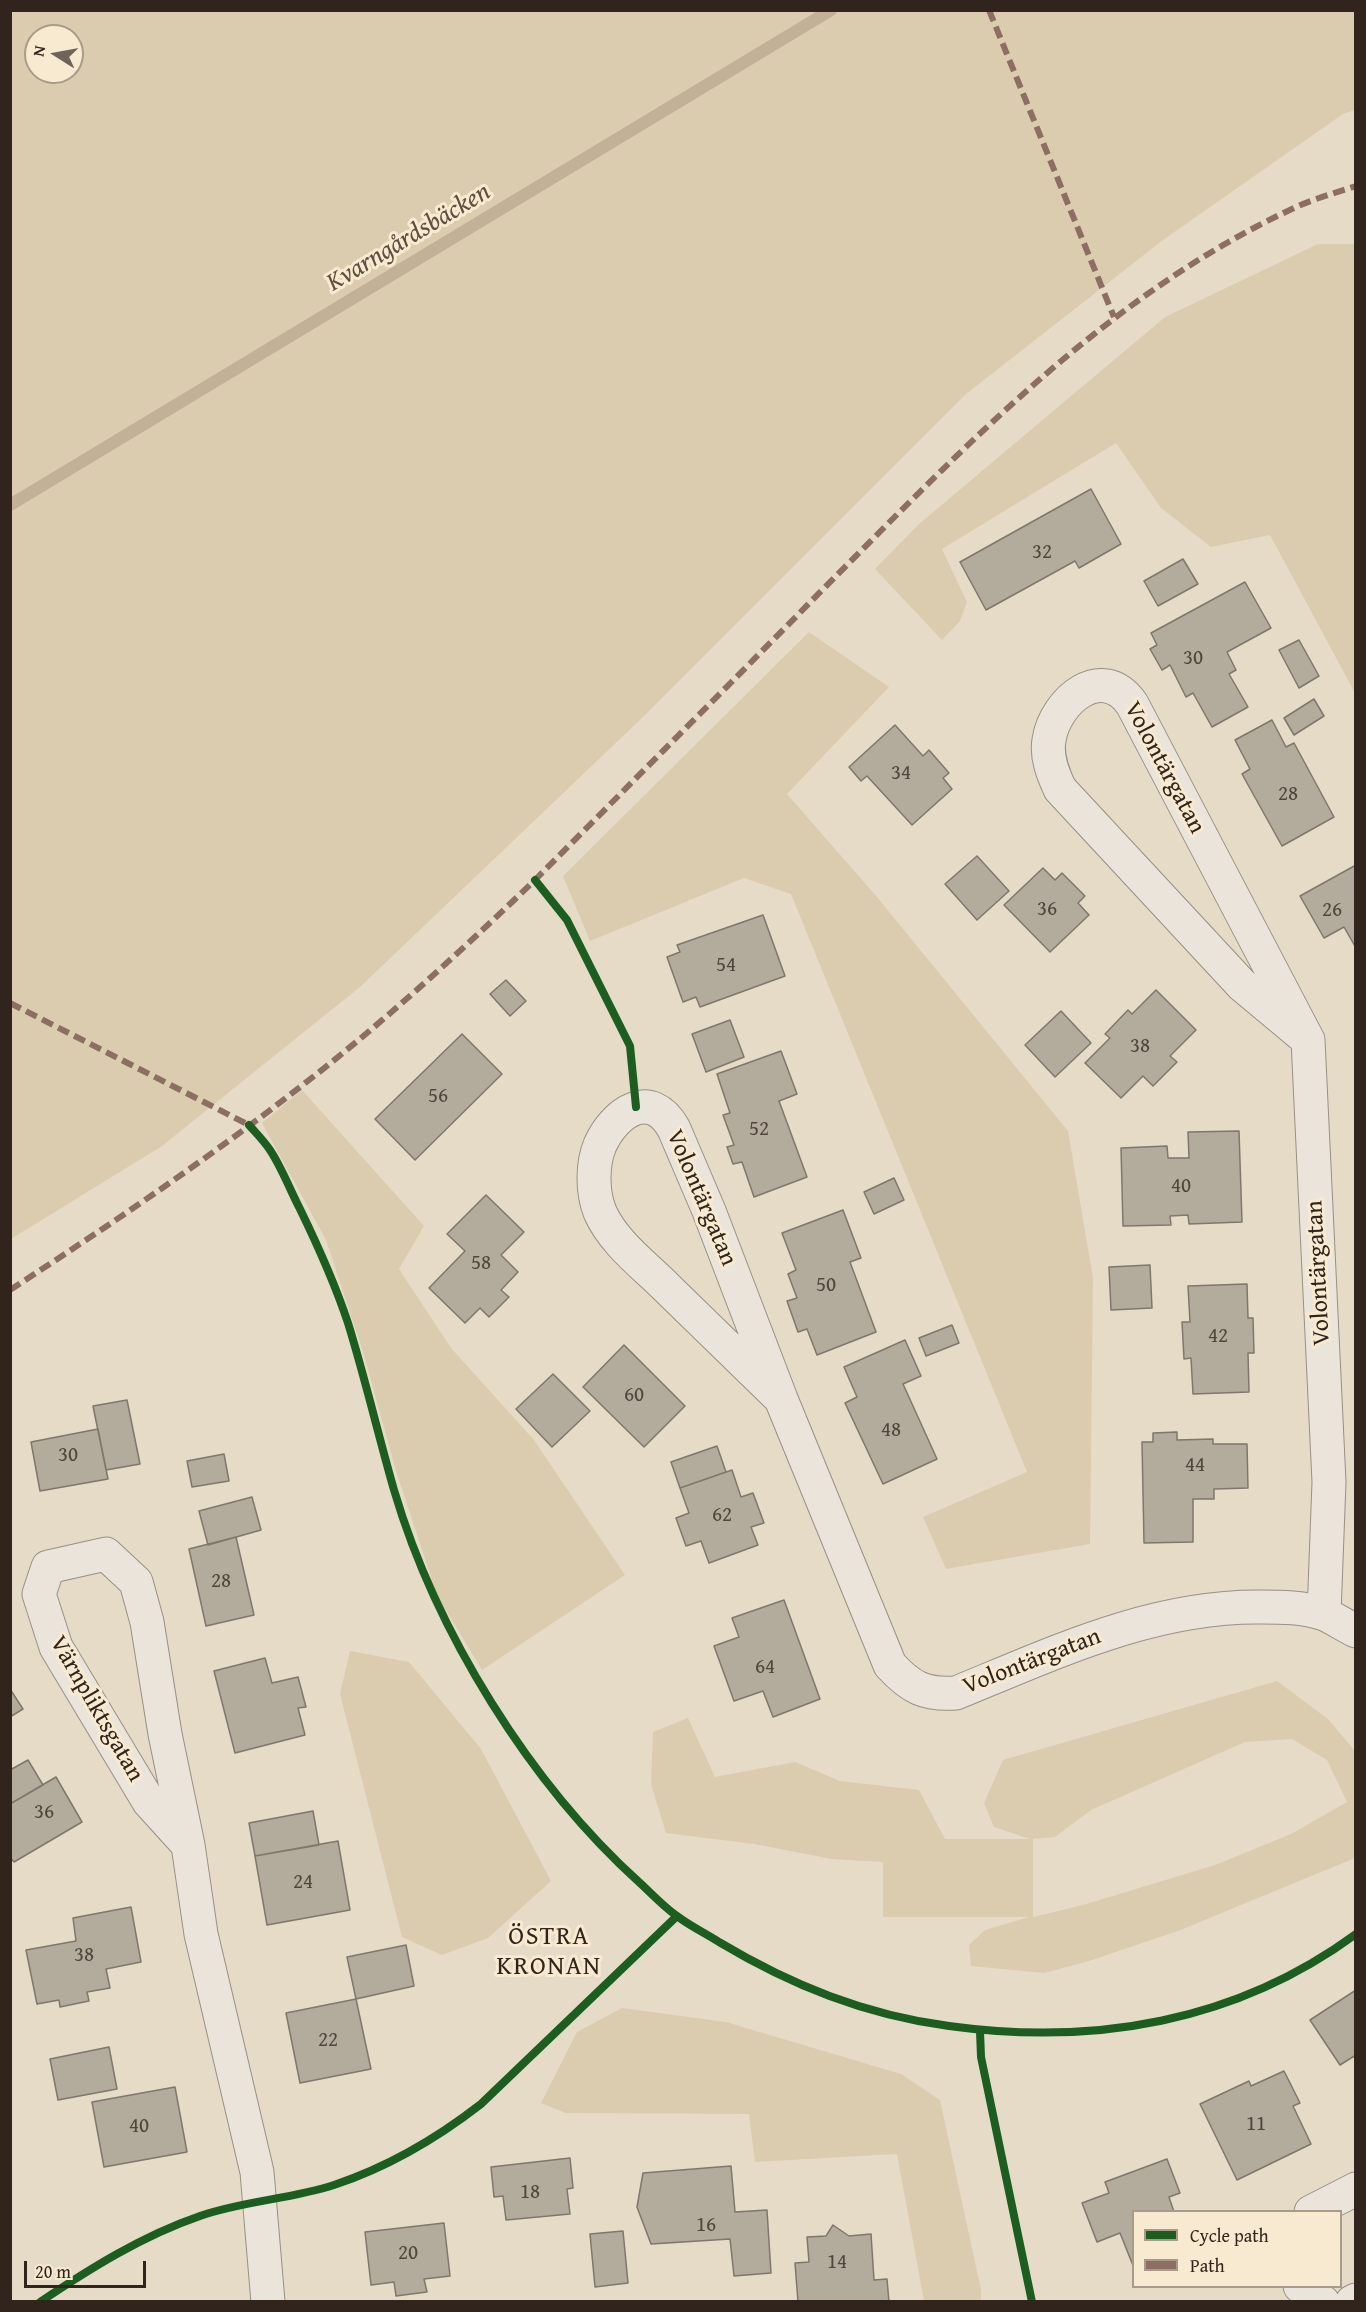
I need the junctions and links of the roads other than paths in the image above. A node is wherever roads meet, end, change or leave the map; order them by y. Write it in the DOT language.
graph roads {
  1 [pos="1308,1040"];
  2 [pos="781,1400"];
  3 [pos="1324,1614"];
  4 [pos="1356,1631"];
  5 [pos="188,1845"];
  6 [pos="1356,2189"];
  7 [pos="1313,2210"];
  8 [pos="1302,2288"];
  9 [pos="268,2301"];
  10 [pos="1323,2301"];
  1 -- 1 [label="street, Volontärgatan"];
  1 -- 3 [label="street, Volontärgatan"];
  2 -- 2 [label="street, Volontärgatan"];
  2 -- 3 [label="street, Volontärgatan"];
  3 -- 4 [label="street, Volontärgatan"];
  5 -- 5 [label="street, Värnpliktsgatan"];
  5 -- 9 [label="street, Värnpliktsgatan"];
  6 -- 7 [label="street"];
  8 -- 10 [label="street"];
}
